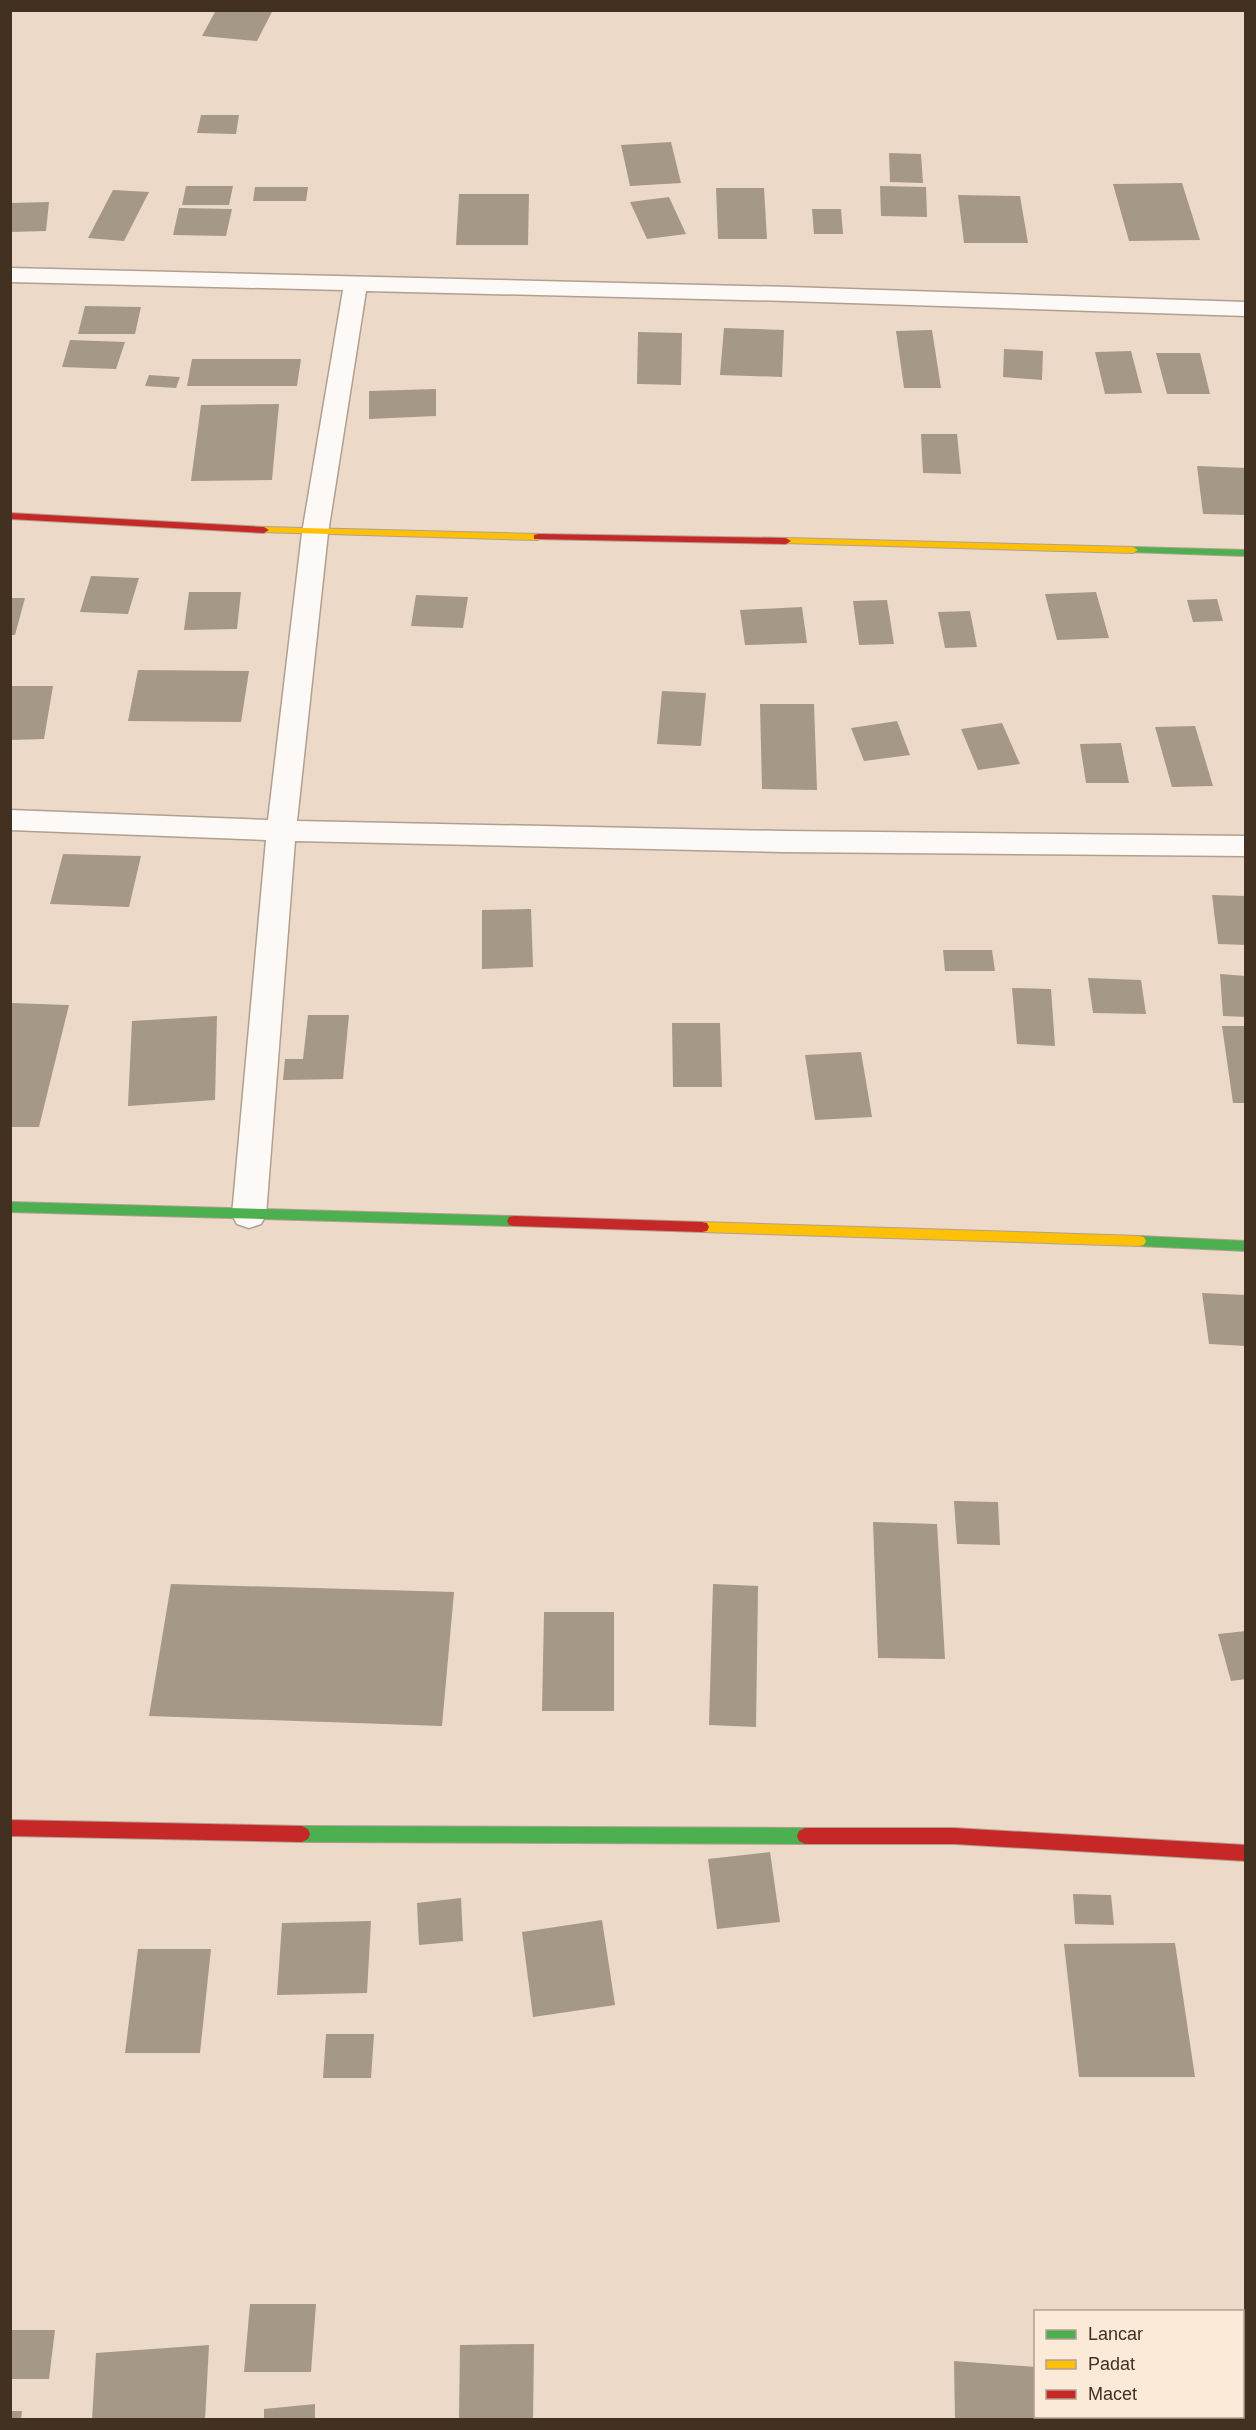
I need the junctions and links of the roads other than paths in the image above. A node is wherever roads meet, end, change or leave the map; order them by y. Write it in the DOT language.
graph roads {
  1 [pos="10,275"];
  2 [pos="356,283"];
  3 [pos="1245,309"];
  4 [pos="10,516"];
  5 [pos="315,533"];
  6 [pos="1245,553"];
  7 [pos="10,820"];
  8 [pos="281,832"];
  9 [pos="1245,846"];
  10 [pos="10,1207"];
  11 [pos="249,1215"];
  12 [pos="1245,1246"];
  13 [pos="10,1827"];
  14 [pos="1245,1854"];
  1 -- 2 [label="street"];
  2 -- 3 [label="street"];
  2 -- 5 [label="street"];
  4 -- 5 [label="street"];
  5 -- 6 [label="street"];
  5 -- 8 [label="street"];
  7 -- 8 [label="street"];
  8 -- 9 [label="street"];
  8 -- 11 [label="street"];
  10 -- 11 [label="street"];
  11 -- 12 [label="street"];
  13 -- 14 [label="street"];
}
